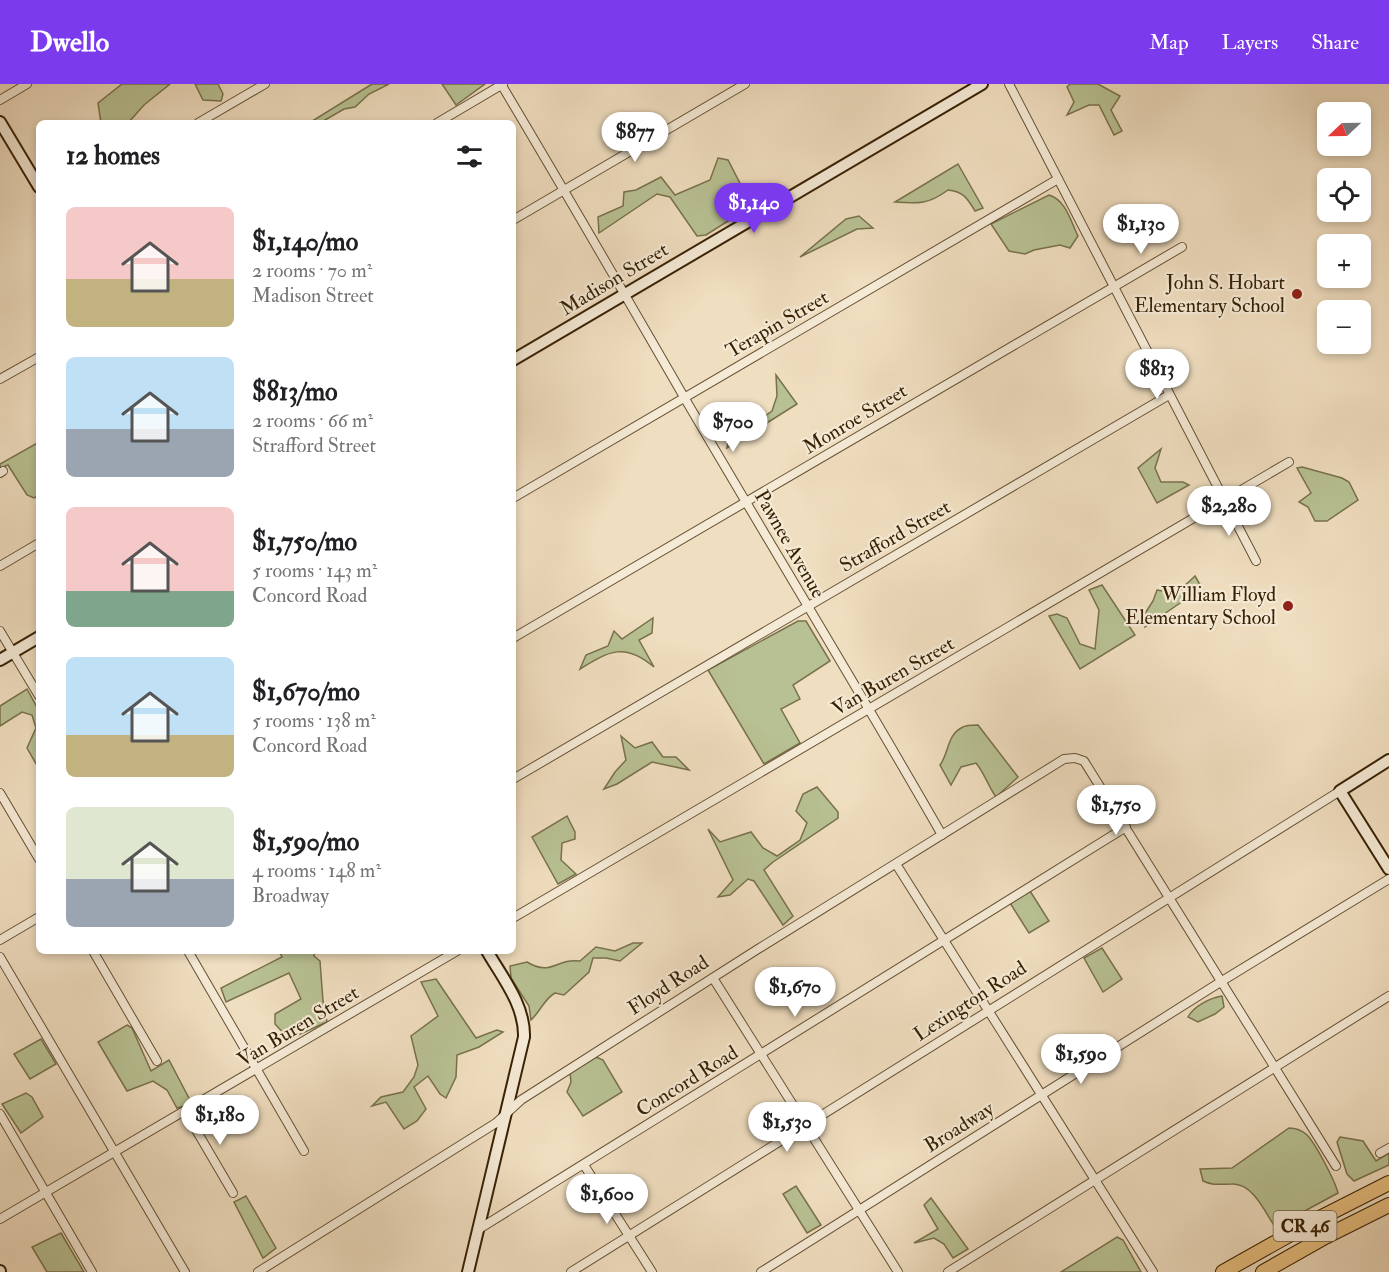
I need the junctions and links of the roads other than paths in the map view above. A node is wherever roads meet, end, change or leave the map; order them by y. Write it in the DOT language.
graph roads {
  1 [pos="27,84"];
  2 [pos="265,84"];
  3 [pos="502,84"];
  4 [pos="745,84"];
  5 [pos="982,84"];
  6 [pos="1009,84"];
  7 [pos="0,100"];
  8 [pos="203,120"];
  9 [pos="442,120"];
  10 [pos="0,122"];
  11 [pos="1058,178"];
  12 [pos="36,182"];
  13 [pos="565,189"];
  14 [pos="516,218"];
  15 [pos="1182,246"];
  16 [pos="1113,286"];
  17 [pos="625,293"];
  18 [pos="516,358"];
  19 [pos="36,359"];
  20 [pos="0,379"];
  21 [pos="1169,395"];
  22 [pos="685,398"];
  23 [pos="1289,462"];
  24 [pos="516,496"];
  25 [pos="1225,501"];
  26 [pos="747,502"];
  27 [pos="36,545"];
  28 [pos="1256,561"];
  29 [pos="0,566"];
  30 [pos="807,607"];
  31 [pos="0,631"];
  32 [pos="516,636"];
  33 [pos="36,639"];
  34 [pos="12,652"];
  35 [pos="0,660"];
  36 [pos="36,691"];
  37 [pos="870,709"];
  38 [pos="1389,760"];
  39 [pos="516,777"];
  40 [pos="1340,791"];
  41 [pos="0,792"];
  42 [pos="1126,827"];
  43 [pos="942,835"];
  44 [pos="36,854"];
  45 [pos="896,864"];
  46 [pos="1389,869"];
  47 [pos="1389,879"];
  48 [pos="1169,898"];
  49 [pos="516,916"];
  50 [pos="36,919"];
  51 [pos="0,940"];
  52 [pos="944,940"];
  53 [pos="95,954"];
  54 [pos="190,954"];
  55 [pos="451,954"];
  56 [pos="489,954"];
  57 [pos="0,957"];
  58 [pos="713,978"];
  59 [pos="1222,981"];
  60 [pos="1389,996"];
  61 [pos="988,1010"];
  62 [pos="761,1054"];
  63 [pos="157,1061"];
  64 [pos="1275,1068"];
  65 [pos="257,1069"];
  66 [pos="1041,1095"];
  67 [pos="185,1111"];
  68 [pos="507,1113"];
  69 [pos="0,1114"];
  70 [pos="806,1126"];
  71 [pos="1389,1148"];
  72 [pos="114,1151"];
  73 [pos="304,1151"];
  74 [pos="1380,1153"];
  75 [pos="584,1165"];
  76 [pos="1336,1166"];
  77 [pos="1095,1180"];
  78 [pos="1389,1183"];
  79 [pos="46,1192"];
  80 [pos="233,1193"];
  81 [pos="1389,1205"];
  82 [pos="859,1210"];
  83 [pos="0,1219"];
  84 [pos="478,1229"];
  85 [pos="629,1236"];
  86 [pos="1278,1268"];
  87 [pos="92,1272"];
  88 [pos="185,1272"];
  89 [pos="258,1272"];
  90 [pos="468,1272"];
  91 [pos="571,1272"];
  92 [pos="652,1272"];
  93 [pos="761,1272"];
  94 [pos="898,1272"];
  95 [pos="948,1272"];
  96 [pos="1153,1272"];
  97 [pos="1223,1272"];
  98 [pos="1263,1272"];
  1 -- 7 [label="street"];
  2 -- 8 [label="street"];
  3 -- 9 [label="street"];
  3 -- 13 [label="street, Pawnee Avenue"];
  4 -- 13 [label="street"];
  5 -- 17 [label="street, Madison Street"];
  6 -- 11 [label="street"];
  10 -- 12 [label="street"];
  11 -- 16 [label="street"];
  11 -- 22 [label="street, Terapin Street"];
  13 -- 14 [label="street"];
  13 -- 17 [label="street, Pawnee Avenue"];
  15 -- 16 [label="street, Monroe Street"];
  16 -- 21 [label="street"];
  16 -- 26 [label="street, Monroe Street"];
  17 -- 18 [label="street, Madison Street"];
  17 -- 22 [label="street, Pawnee Avenue"];
  19 -- 20 [label="street"];
  21 -- 25 [label="street"];
  21 -- 30 [label="street, Strafford Street"];
  22 -- 24 [label="street, Terapin Street"];
  22 -- 26 [label="street, Pawnee Avenue"];
  23 -- 25 [label="street, Van Buren Street"];
  25 -- 28 [label="street"];
  25 -- 37 [label="street, Van Buren Street"];
  26 -- 30 [label="street, Pawnee Avenue"];
  26 -- 32 [label="street, Monroe Street"];
  27 -- 29 [label="street"];
  30 -- 37 [label="street, Pawnee Avenue"];
  30 -- 39 [label="street, Strafford Street"];
  31 -- 34 [label="street"];
  33 -- 34 [label="street"];
  34 -- 35 [label="street"];
  34 -- 36 [label="street"];
  37 -- 43 [label="street, Pawnee Avenue"];
  37 -- 49 [label="street, Van Buren Street"];
  38 -- 40 [label="street, Lexington Road"];
  40 -- 46 [label="street"];
  40 -- 48 [label="street, Lexington Road"];
  41 -- 44 [label="street"];
  42 -- 43 [label="street, Floyd Road"];
  42 -- 48 [label="street"];
  42 -- 52 [label="street, Concord Road"];
  43 -- 45 [label="street, Floyd Road"];
  45 -- 52 [label="street"];
  45 -- 58 [label="street, Floyd Road"];
  47 -- 59 [label="street, Broadway"];
  48 -- 59 [label="street"];
  48 -- 61 [label="street, Lexington Road"];
  50 -- 51 [label="street"];
  52 -- 61 [label="street"];
  52 -- 62 [label="street, Concord Road"];
  53 -- 63 [label="street"];
  54 -- 65 [label="street"];
  55 -- 65 [label="street, Van Buren Street"];
  56 -- 68 [label="street"];
  57 -- 72 [label="street"];
  58 -- 62 [label="street"];
  58 -- 68 [label="street, Floyd Road"];
  59 -- 64 [label="street"];
  59 -- 66 [label="street, Broadway"];
  60 -- 64 [label="street"];
  61 -- 66 [label="street"];
  61 -- 70 [label="street, Lexington Road"];
  62 -- 70 [label="street"];
  62 -- 75 [label="street, Concord Road"];
  64 -- 76 [label="street"];
  64 -- 77 [label="street"];
  65 -- 67 [label="street, Van Buren Street"];
  65 -- 73 [label="street"];
  66 -- 77 [label="street"];
  66 -- 82 [label="street, Broadway"];
  67 -- 72 [label="street, Van Buren Street"];
  67 -- 80 [label="street"];
  68 -- 84 [label="street"];
  68 -- 89 [label="street, Floyd Road"];
  69 -- 79 [label="street"];
  70 -- 82 [label="street"];
  70 -- 85 [label="street, Lexington Road"];
  71 -- 74 [label="street"];
  72 -- 79 [label="street, Van Buren Street"];
  72 -- 88 [label="street"];
  75 -- 84 [label="street, Concord Road"];
  75 -- 85 [label="street"];
  77 -- 95 [label="street"];
  77 -- 96 [label="street"];
  78 -- 97 [label="highway, CR 46"];
  79 -- 83 [label="street, Van Buren Street"];
  79 -- 87 [label="street"];
  81 -- 86 [label="highway, CR 46"];
  82 -- 93 [label="street, Broadway"];
  82 -- 94 [label="street"];
  84 -- 90 [label="street"];
  85 -- 91 [label="street, Lexington Road"];
  85 -- 92 [label="street"];
  86 -- 98 [label="highway, CR 46"];
}
